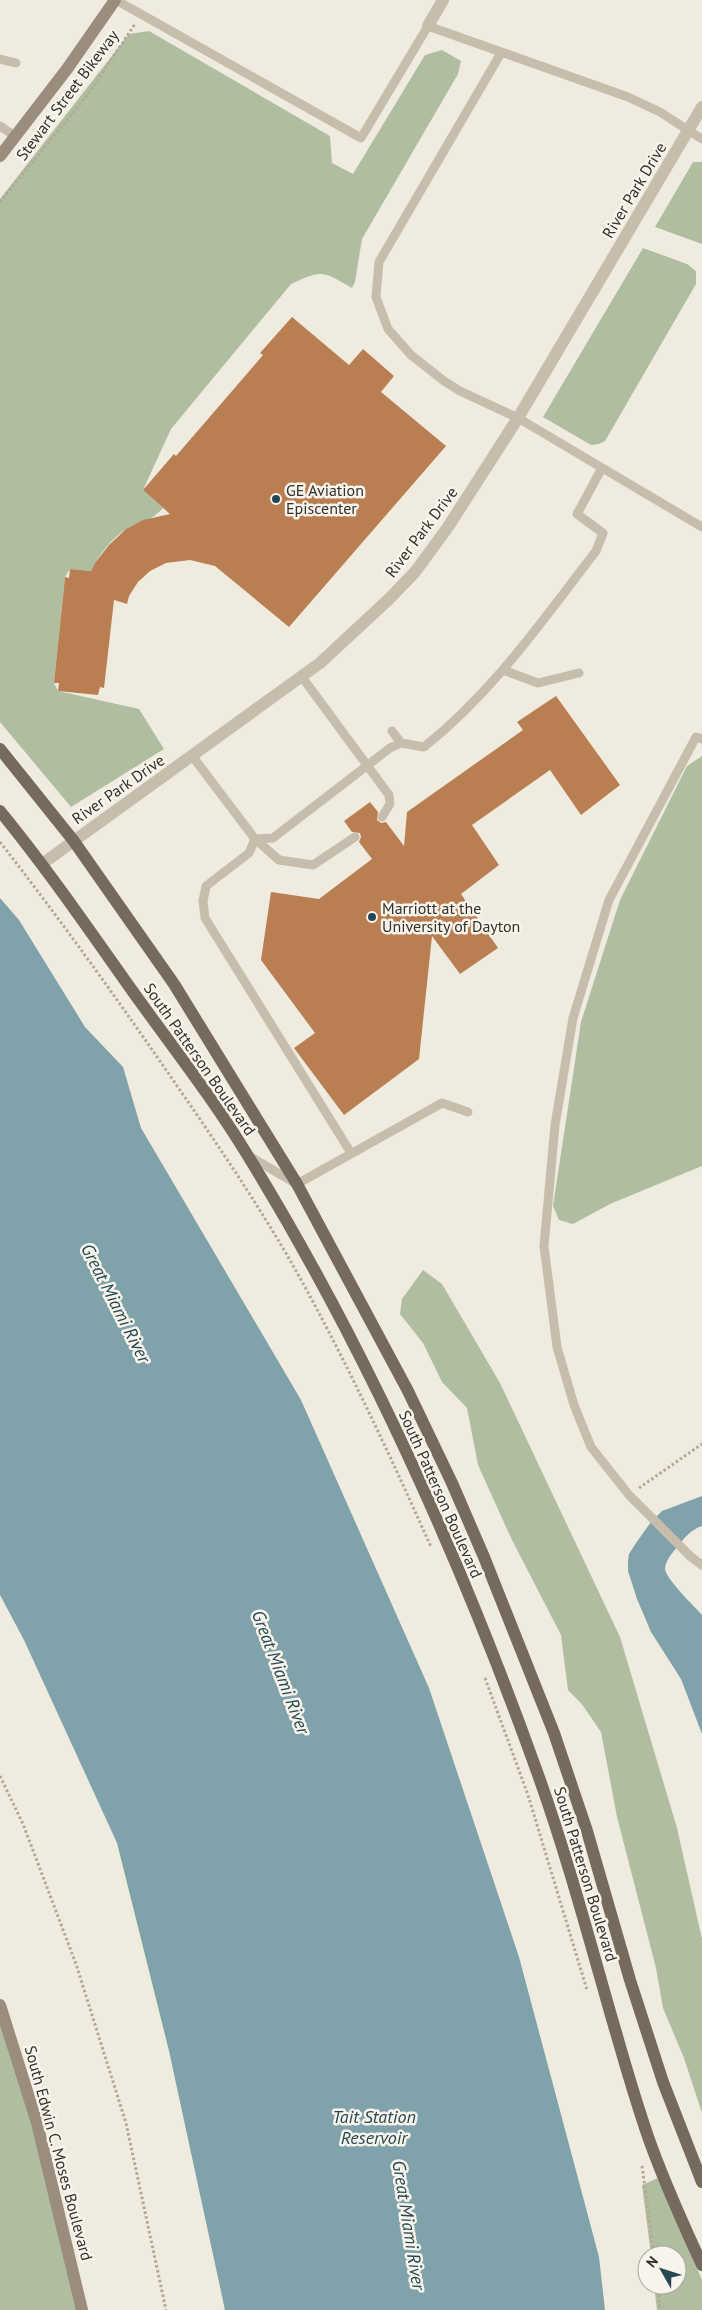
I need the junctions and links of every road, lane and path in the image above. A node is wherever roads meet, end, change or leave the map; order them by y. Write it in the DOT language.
graph roads {
  1 [pos="116,0"];
  2 [pos="443,0"];
  3 [pos="141,14"];
  4 [pos="428,26"];
  5 [pos="501,53"];
  6 [pos="0,59"];
  7 [pos="16,63"];
  8 [pos="702,107"];
  9 [pos="0,126"];
  10 [pos="688,131"];
  11 [pos="15,136"];
  12 [pos="702,139"];
  13 [pos="0,156"];
  14 [pos="0,202"];
  15 [pos="518,418"];
  16 [pos="602,468"];
  17 [pos="702,527"];
  18 [pos="503,670"];
  19 [pos="579,673"];
  20 [pos="302,677"];
  21 [pos="392,731"];
  22 [pos="702,739"];
  23 [pos="401,743"];
  24 [pos="0,749"];
  25 [pos="193,757"];
  26 [pos="367,765"];
  27 [pos="0,811"];
  28 [pos="382,817"];
  29 [pos="355,836"];
  30 [pos="255,839"];
  31 [pos="72,840"];
  32 [pos="0,842"];
  33 [pos="42,864"];
  34 [pos="468,1112"];
  35 [pos="352,1154"];
  36 [pos="248,1156"];
  37 [pos="297,1184"];
  38 [pos="702,1444"];
  39 [pos="629,1495"];
  40 [pos="432,1548"];
  41 [pos="702,1565"];
  42 [pos="483,1674"];
  43 [pos="0,1776"];
  44 [pos="590,1998"];
  45 [pos="0,2005"];
  46 [pos="640,2157"];
  47 [pos="702,2182"];
  48 [pos="653,2245"];
  49 [pos="702,2265"];
  50 [pos="659,2295"];
  51 [pos="82,2310"];
  52 [pos="166,2310"];
  53 [pos="660,2310"];
  1 -- 3 [label="lane"];
  1 -- 11 [label="main road"];
  2 -- 4 [label="street"];
  3 -- 4 [label="lane"];
  3 -- 14 [label="path, Stewart Street Bikeway"];
  4 -- 5 [label="lane"];
  5 -- 10 [label="lane"];
  5 -- 15 [label="lane"];
  6 -- 7 [label="lane"];
  8 -- 10 [label="street, River Park Drive"];
  9 -- 11 [label="lane"];
  10 -- 12 [label="lane"];
  10 -- 15 [label="street, River Park Drive"];
  11 -- 13 [label="main road"];
  15 -- 16 [label="lane"];
  15 -- 20 [label="street, River Park Drive"];
  16 -- 17 [label="lane"];
  16 -- 18 [label="lane"];
  18 -- 19 [label="lane"];
  18 -- 23 [label="lane"];
  20 -- 25 [label="street, River Park Drive"];
  20 -- 26 [label="lane"];
  21 -- 23 [label="lane"];
  22 -- 39 [label="lane"];
  23 -- 26 [label="lane"];
  24 -- 31 [label="main road, South Patterson Boulevard"];
  25 -- 30 [label="lane"];
  25 -- 31 [label="street, River Park Drive"];
  26 -- 28 [label="lane"];
  26 -- 30 [label="lane"];
  27 -- 33 [label="main road, South Patterson Boulevard"];
  29 -- 30 [label="lane"];
  30 -- 35 [label="lane"];
  31 -- 33 [label="street, River Park Drive"];
  31 -- 37 [label="main road, South Patterson Boulevard"];
  32 -- 40 [label="path"];
  33 -- 36 [label="main road, South Patterson Boulevard"];
  34 -- 35 [label="lane"];
  35 -- 37 [label="lane"];
  36 -- 37 [label="lane"];
  36 -- 49 [label="main road, South Patterson Boulevard"];
  37 -- 47 [label="main road, South Patterson Boulevard"];
  38 -- 39 [label="path"];
  39 -- 41 [label="lane"];
  42 -- 44 [label="path"];
  43 -- 52 [label="path"];
  45 -- 51 [label="main road, South Edwin C. Moses Boulevard"];
  46 -- 48 [label="path"];
  50 -- 53 [label="path"];
}
